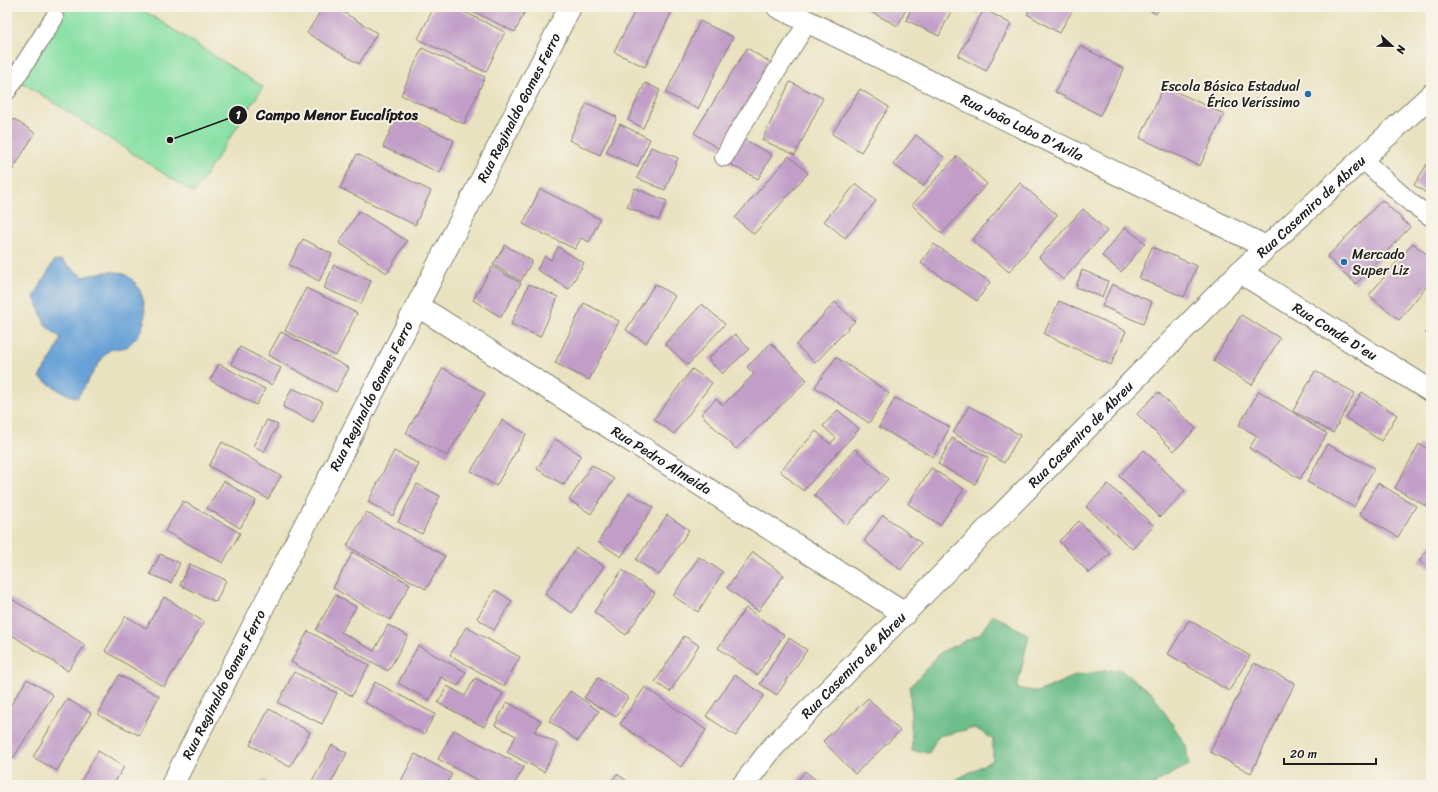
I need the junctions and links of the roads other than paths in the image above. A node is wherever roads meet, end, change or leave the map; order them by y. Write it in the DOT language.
graph roads {
  1 [pos="570,7"];
  2 [pos="778,7"];
  3 [pos="54,18"];
  4 [pos="808,22"];
  5 [pos="7,91"];
  6 [pos="1431,95"];
  7 [pos="724,157"];
  8 [pos="1362,159"];
  9 [pos="1431,216"];
  10 [pos="1266,247"];
  11 [pos="1240,272"];
  12 [pos="418,306"];
  13 [pos="1431,391"];
  14 [pos="905,614"];
  15 [pos="172,785"];
  16 [pos="743,785"];
  1 -- 12 [label="street, Rua Reginaldo Gomes Ferro"];
  2 -- 4 [label="street, Rua João Lobo D'Avila"];
  3 -- 5 [label="lane"];
  4 -- 7 [label="lane"];
  4 -- 10 [label="street, Rua João Lobo D'Avila"];
  6 -- 8 [label="street, Rua Casemiro de Abreu"];
  8 -- 9 [label="lane"];
  8 -- 10 [label="street, Rua Casemiro de Abreu"];
  10 -- 11 [label="street, Rua Casemiro de Abreu"];
  11 -- 13 [label="street, Rua Conde D'eu"];
  11 -- 14 [label="street, Rua Casemiro de Abreu"];
  12 -- 14 [label="street, Rua Pedro Almeida"];
  12 -- 15 [label="street, Rua Reginaldo Gomes Ferro"];
  14 -- 16 [label="street, Rua Casemiro de Abreu"];
}
